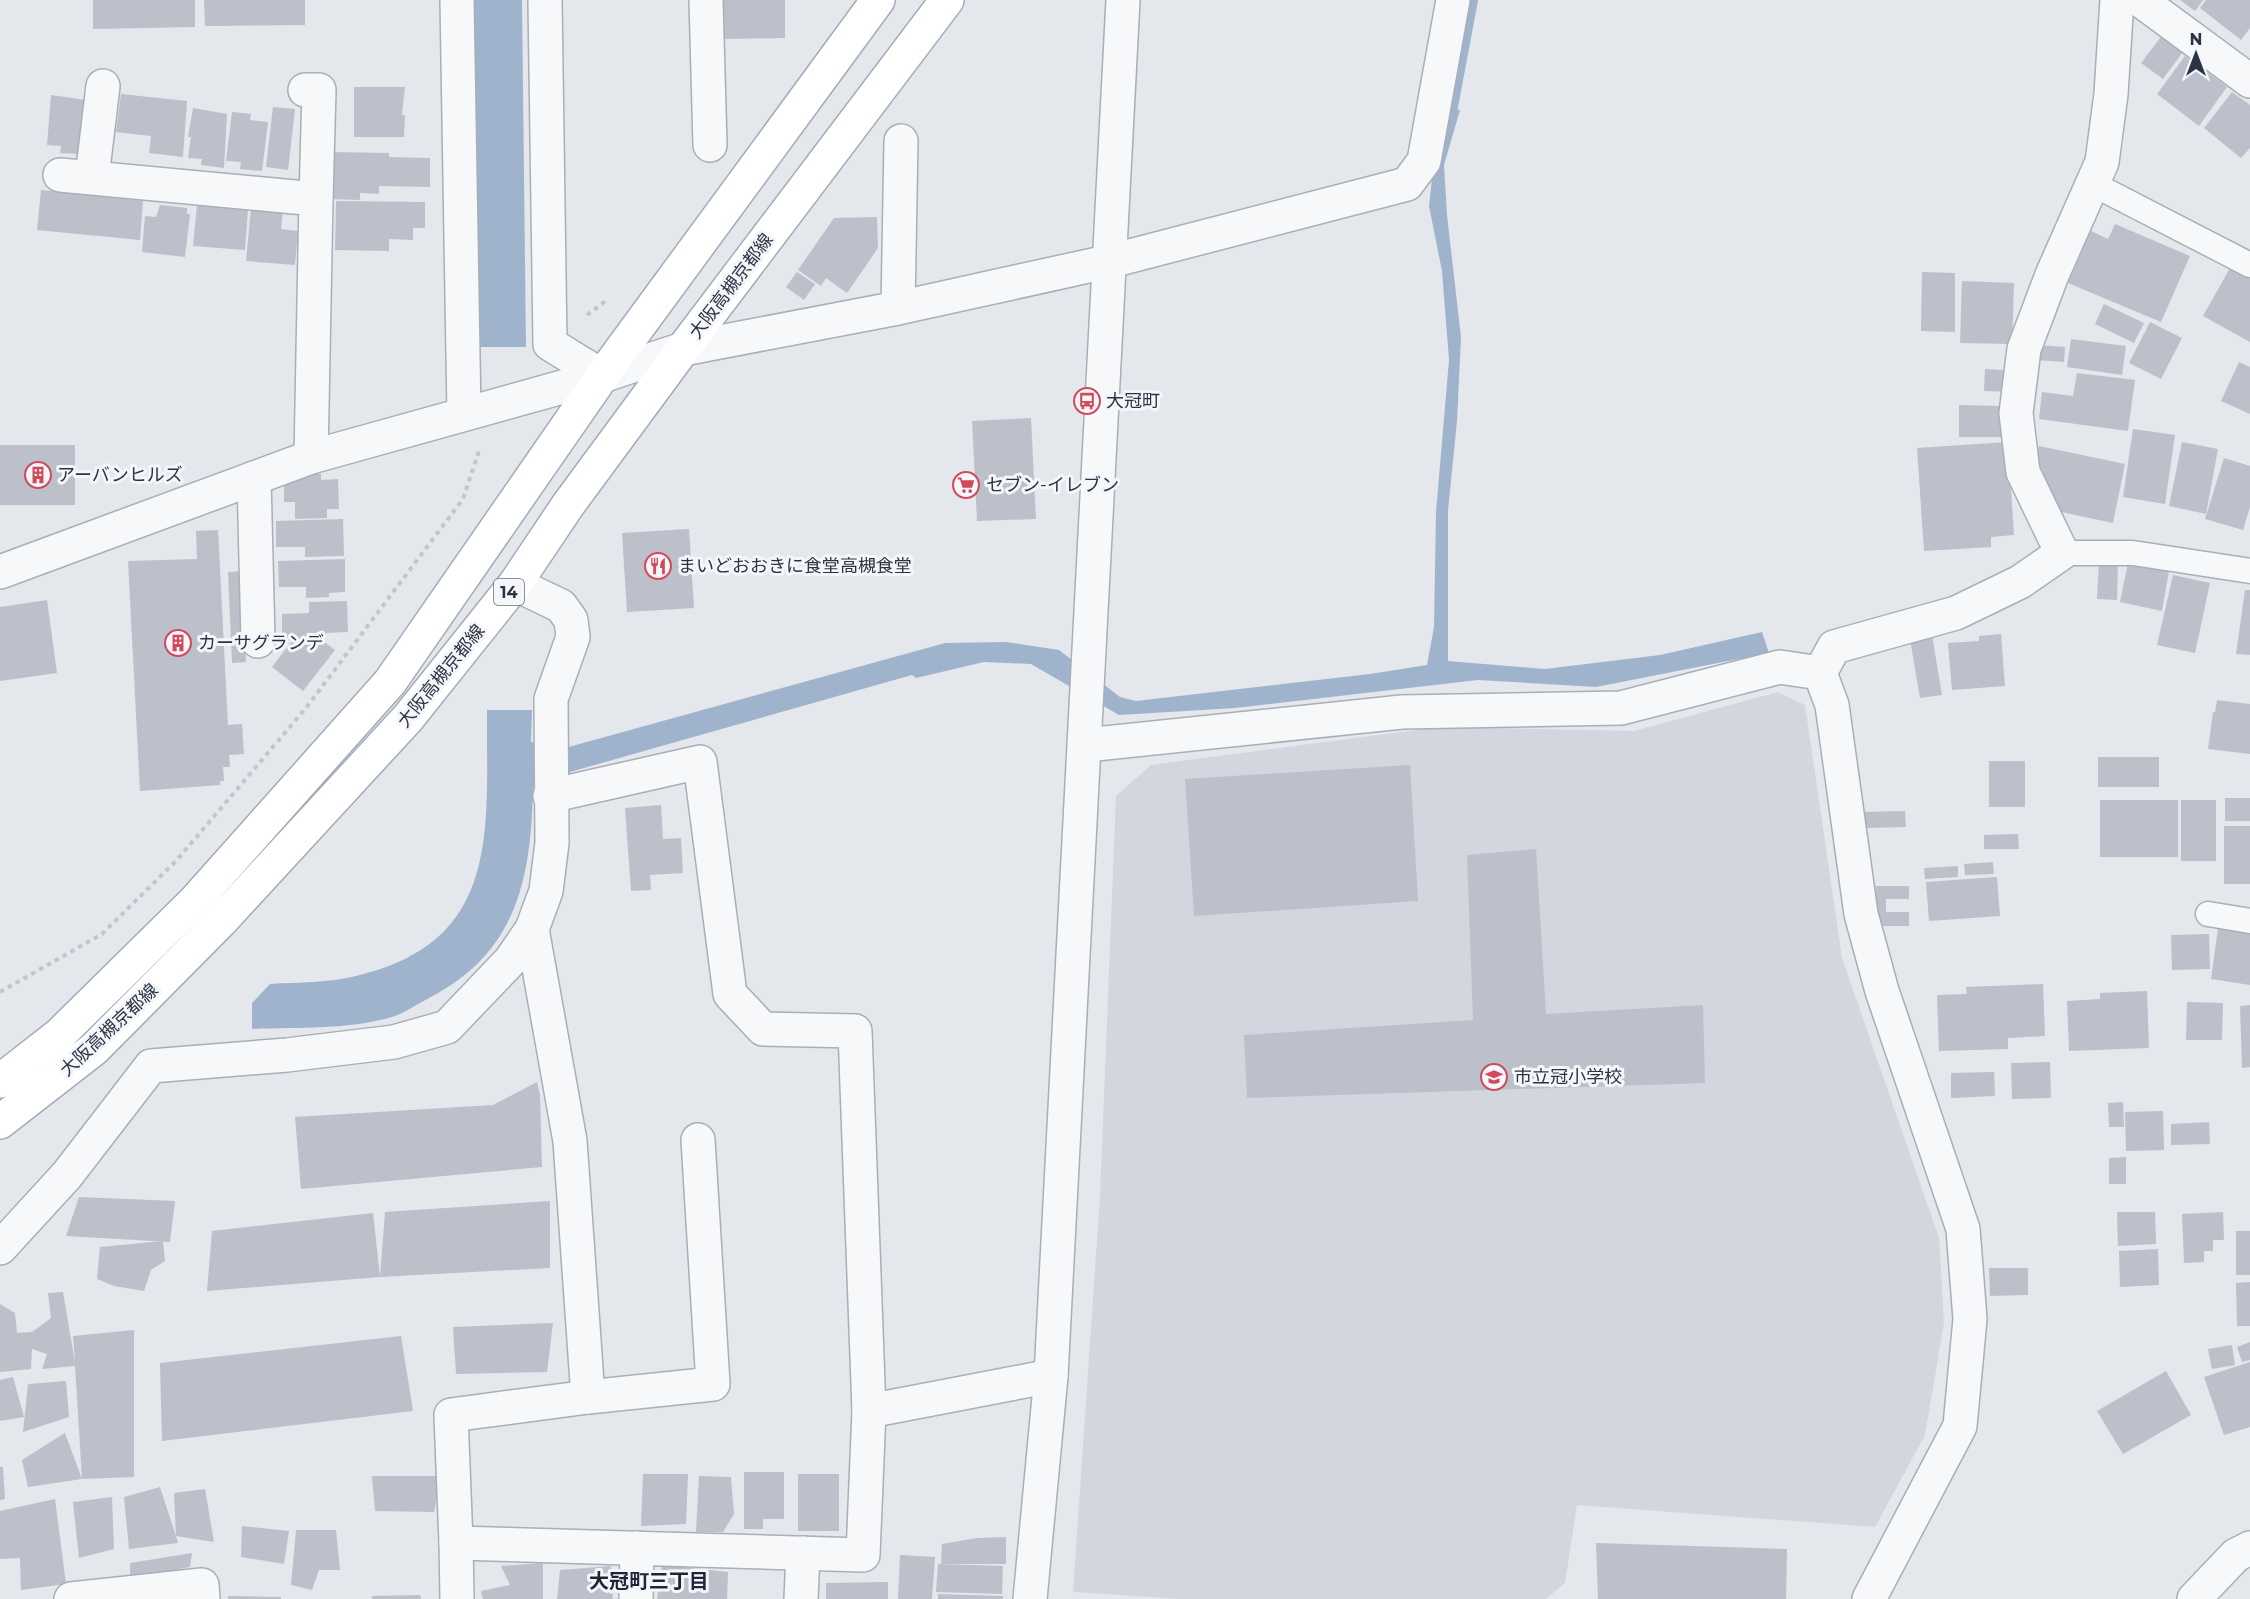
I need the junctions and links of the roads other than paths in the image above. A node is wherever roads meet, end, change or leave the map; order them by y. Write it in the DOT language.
graph roads {
  1 [pos="457,0"];
  2 [pos="545,0"];
  3 [pos="706,0"];
  4 [pos="878,0"];
  5 [pos="947,0"];
  6 [pos="1123,0"];
  7 [pos="1453,0"];
  8 [pos="2117,0"];
  9 [pos="2140,0"];
  10 [pos="2250,81"];
  11 [pos="103,86"];
  12 [pos="305,90"];
  13 [pos="901,141"];
  14 [pos="710,145"];
  15 [pos="60,175"];
  16 [pos="92,177"];
  17 [pos="2093,184"];
  18 [pos="316,199"];
  19 [pos="1111,261"];
  20 [pos="2250,265"];
  21 [pos="898,308"];
  22 [pos="683,349"];
  23 [pos="602,376"];
  24 [pos="464,414"];
  25 [pos="311,457"];
  26 [pos="254,478"];
  27 [pos="2062,553"];
  28 [pos="0,572"];
  29 [pos="2250,572"];
  30 [pos="515,584"];
  31 [pos="258,641"];
  32 [pos="1820,673"];
  33 [pos="1086,745"];
  34 [pos="550,791"];
  35 [pos="2208,914"];
  36 [pos="2250,921"];
  37 [pos="532,929"];
  38 [pos="0,1082"];
  39 [pos="0,1122"];
  40 [pos="698,1140"];
  41 [pos="0,1248"];
  42 [pos="1051,1376"];
  43 [pos="588,1397"];
  44 [pos="869,1411"];
  45 [pos="456,1543"];
  46 [pos="637,1548"];
  47 [pos="2250,1548"];
  48 [pos="803,1553"];
  49 [pos="72,1599"];
  50 [pos="202,1599"];
  51 [pos="457,1599"];
  52 [pos="636,1599"];
  53 [pos="801,1599"];
  54 [pos="1030,1599"];
  55 [pos="1869,1599"];
  56 [pos="2194,1599"];
  1 -- 24 [label="street"];
  2 -- 23 [label="street"];
  3 -- 14 [label="street"];
  4 -- 23 [label="main road, 大阪高槻京都線 / 14"];
  5 -- 22 [label="main road, 大阪高槻京都線 / 14"];
  6 -- 19 [label="street"];
  7 -- 19 [label="street"];
  8 -- 17 [label="street"];
  9 -- 10 [label="street"];
  11 -- 16 [label="street"];
  12 -- 18 [label="street"];
  13 -- 21 [label="street"];
  15 -- 16 [label="street"];
  16 -- 18 [label="street"];
  17 -- 20 [label="lane"];
  17 -- 27 [label="street"];
  18 -- 25 [label="street"];
  19 -- 21 [label="street"];
  19 -- 33 [label="street"];
  21 -- 22 [label="street"];
  22 -- 23 [label="street"];
  22 -- 30 [label="main road, 大阪高槻京都線 / 14"];
  23 -- 24 [label="street"];
  23 -- 38 [label="main road, 大阪高槻京都線 / 14"];
  24 -- 25 [label="street"];
  25 -- 26 [label="street"];
  26 -- 28 [label="street"];
  26 -- 31 [label="street"];
  27 -- 29 [label="lane"];
  27 -- 32 [label="street"];
  30 -- 34 [label="street"];
  30 -- 39 [label="main road, 大阪高槻京都線 / 14"];
  32 -- 33 [label="street"];
  32 -- 55 [label="street"];
  33 -- 42 [label="street"];
  34 -- 37 [label="street"];
  34 -- 44 [label="street"];
  35 -- 36 [label="lane"];
  37 -- 41 [label="street"];
  37 -- 43 [label="street"];
  40 -- 43 [label="street"];
  42 -- 44 [label="street"];
  42 -- 54 [label="street"];
  43 -- 45 [label="street"];
  44 -- 48 [label="street"];
  45 -- 46 [label="street"];
  45 -- 51 [label="street"];
  46 -- 48 [label="street"];
  46 -- 52 [label="street"];
  47 -- 56 [label="street"];
  48 -- 53 [label="street"];
  49 -- 50 [label="street"];
}
